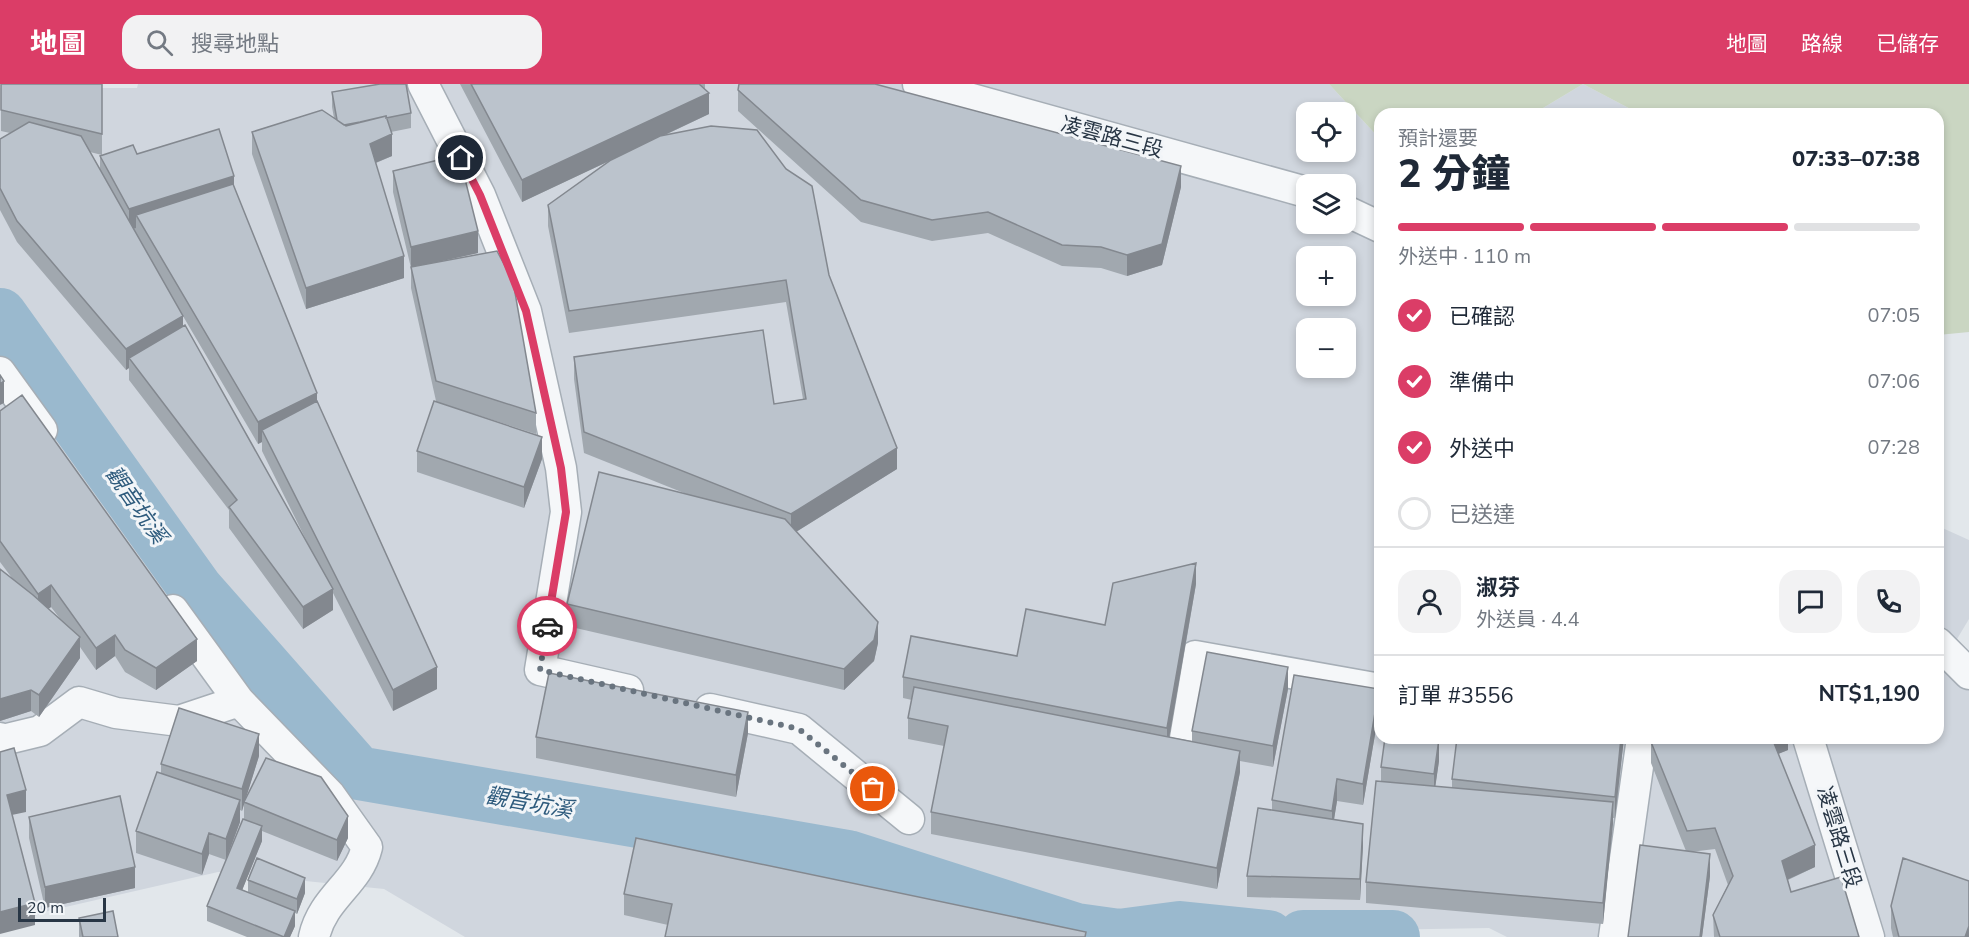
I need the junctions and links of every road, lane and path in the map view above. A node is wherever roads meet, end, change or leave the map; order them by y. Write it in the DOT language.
graph roads {
  1 [pos="423,84"];
  2 [pos="918,84"];
  3 [pos="1296,189"];
  4 [pos="1356,216"];
  5 [pos="1374,224"];
  6 [pos="0,372"];
  7 [pos="60,454"];
  8 [pos="156,587"];
  9 [pos="1944,649"];
  10 [pos="1969,674"];
  11 [pos="1374,688"];
  12 [pos="653,696"];
  13 [pos="239,701"];
  14 [pos="687,703"];
  15 [pos="0,738"];
  16 [pos="1641,744"];
  17 [pos="1810,744"];
  18 [pos="1179,747"];
  19 [pos="909,819"];
  20 [pos="314,937"];
  21 [pos="1614,937"];
  22 [pos="1869,937"];
  1 -- 12 [label="street"];
  2 -- 3 [label="street, 凌雲路三段"];
  4 -- 5 [label="street"];
  6 -- 7 [label="street"];
  8 -- 13 [label="street"];
  9 -- 10 [label="street"];
  11 -- 18 [label="street"];
  13 -- 15 [label="street"];
  13 -- 20 [label="street"];
  14 -- 19 [label="street"];
  16 -- 21 [label="street"];
  17 -- 22 [label="street, 凌雲路三段"];
}
